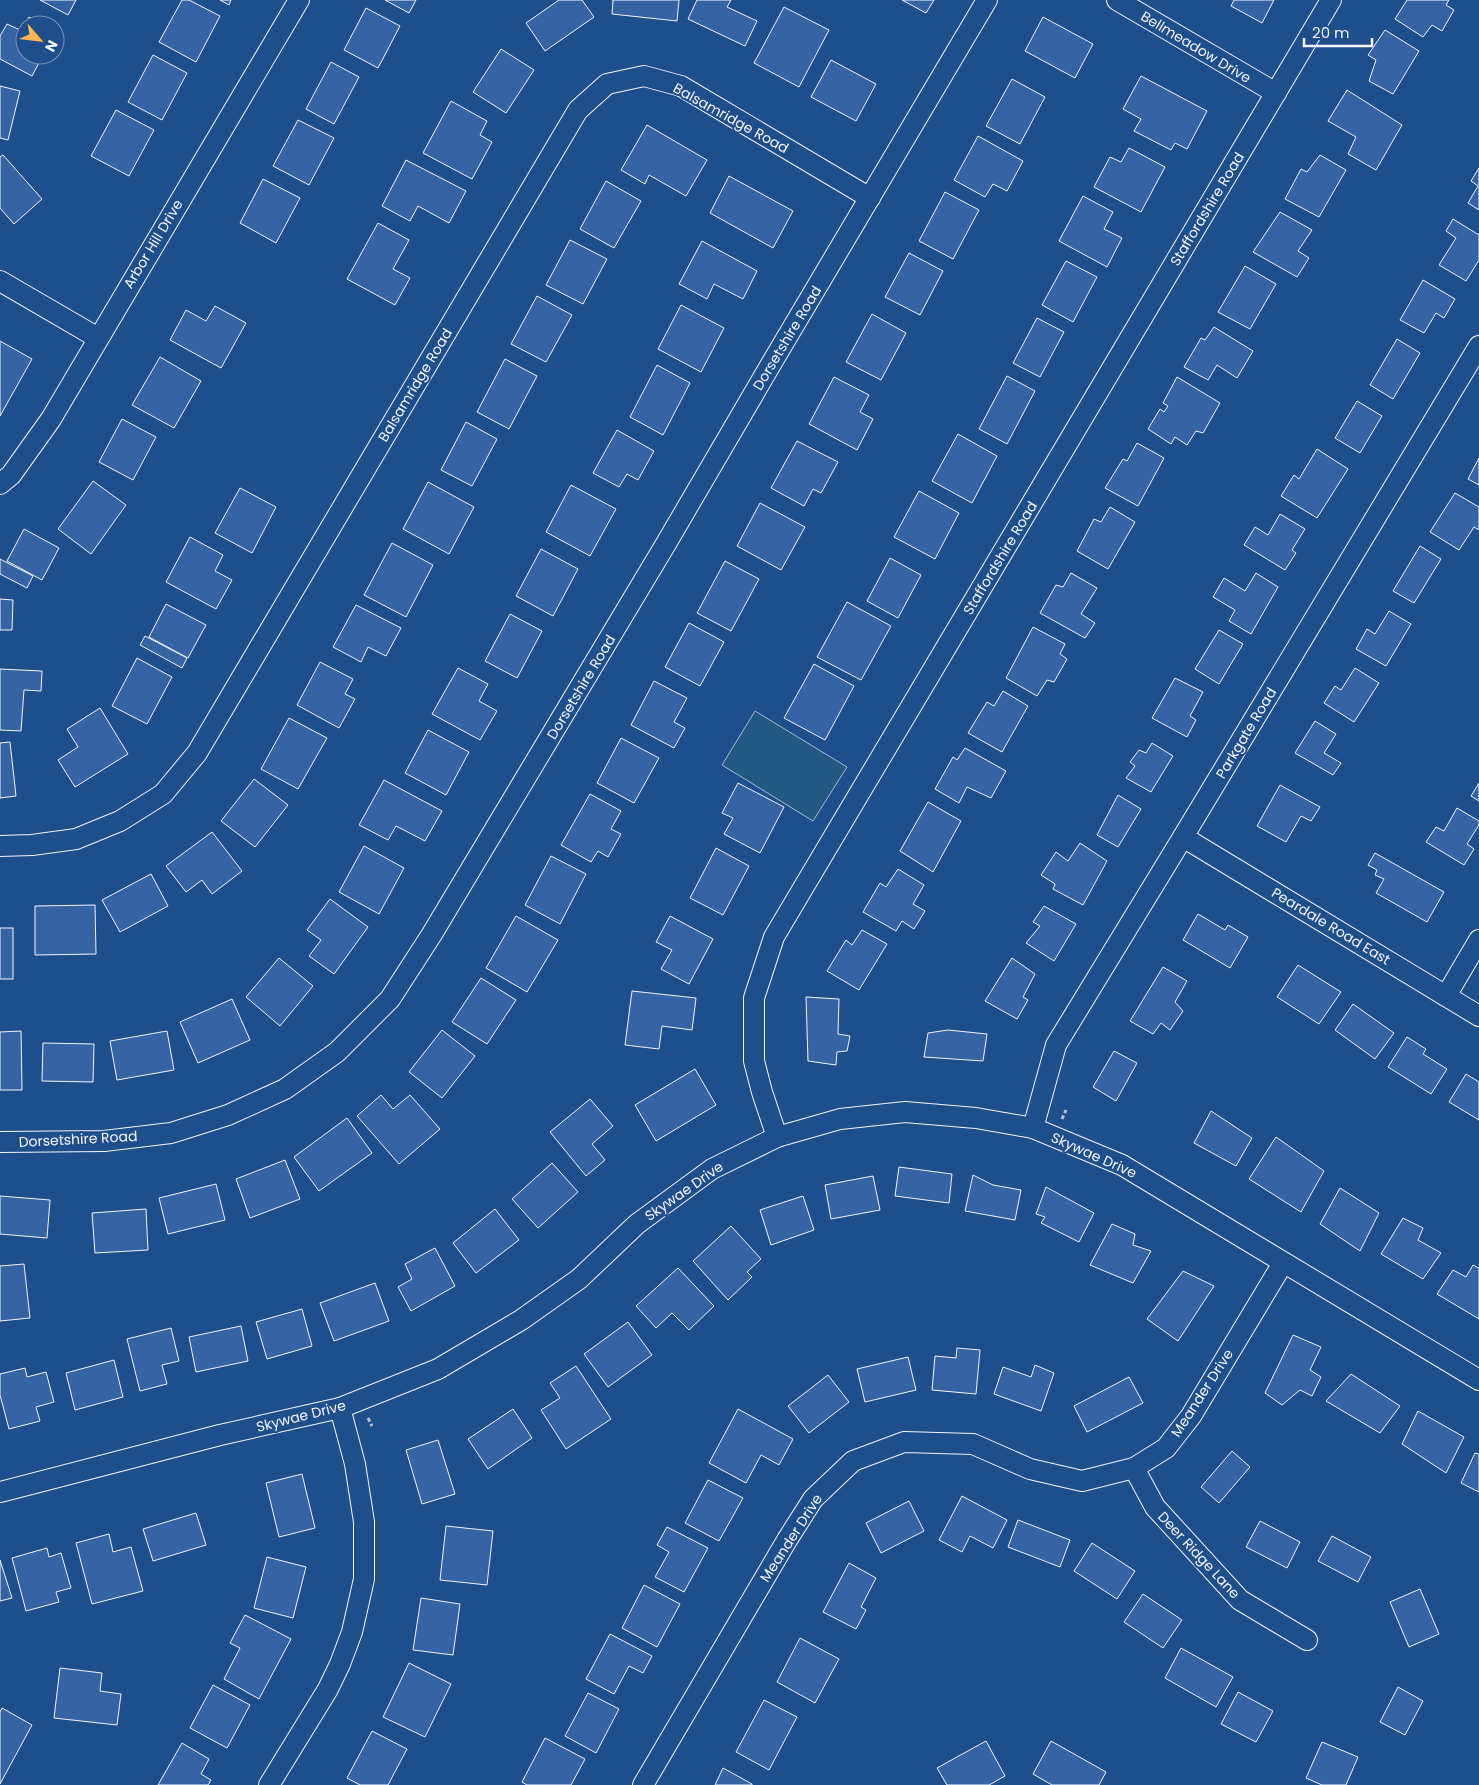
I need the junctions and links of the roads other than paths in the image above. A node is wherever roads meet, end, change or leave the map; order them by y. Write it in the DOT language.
graph roads {
  1 [pos="299,0"];
  2 [pos="988,0"];
  3 [pos="1117,0"];
  4 [pos="1331,0"];
  5 [pos="1276,93"];
  6 [pos="870,198"];
  7 [pos="0,281"];
  8 [pos="98,338"];
  9 [pos="1479,346"];
  10 [pos="0,484"];
  11 [pos="1183,837"];
  12 [pos="0,846"];
  13 [pos="1479,940"];
  14 [pos="1446,996"];
  15 [pos="1479,1016"];
  16 [pos="1034,1128"];
  17 [pos="777,1137"];
  18 [pos="0,1142"];
  19 [pos="1283,1263"];
  20 [pos="1479,1380"];
  21 [pos="340,1408"];
  22 [pos="1134,1468"];
  23 [pos="0,1492"];
  24 [pos="1307,1640"];
  25 [pos="269,1785"];
  26 [pos="643,1785"];
  1 -- 8 [label="street, Arbor Hill Drive"];
  2 -- 6 [label="street, Dorsetshire Road"];
  3 -- 5 [label="street, Bellmeadow Drive"];
  4 -- 5 [label="street, Staffordshire Road"];
  5 -- 17 [label="street, Staffordshire Road"];
  6 -- 12 [label="street, Balsamridge Road"];
  6 -- 18 [label="street, Dorsetshire Road"];
  7 -- 8 [label="street"];
  8 -- 10 [label="street, Arbor Hill Drive"];
  9 -- 11 [label="street, Parkgate Road"];
  11 -- 14 [label="street, Peardale Road East"];
  11 -- 16 [label="street, Parkgate Road"];
  13 -- 14 [label="street"];
  14 -- 15 [label="street, Peardale Road East"];
  16 -- 17 [label="street, Skywae Drive"];
  16 -- 19 [label="street, Skywae Drive"];
  17 -- 21 [label="street, Skywae Drive"];
  19 -- 20 [label="street, Skywae Drive"];
  19 -- 22 [label="street, Meander Drive"];
  21 -- 23 [label="street, Skywae Drive"];
  21 -- 25 [label="street"];
  22 -- 24 [label="street, Deer Ridge Lane"];
  22 -- 26 [label="street, Meander Drive"];
}
